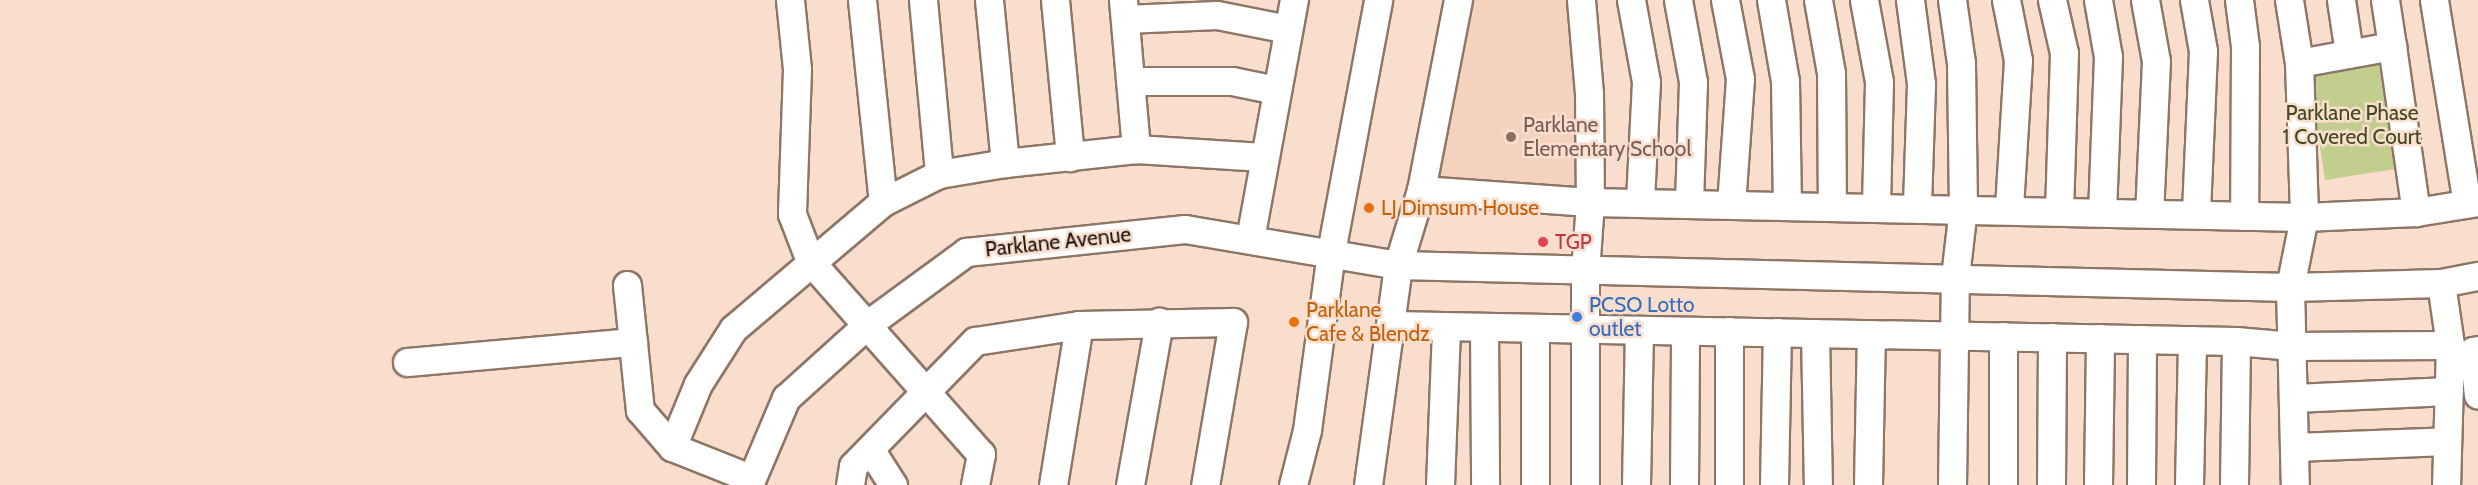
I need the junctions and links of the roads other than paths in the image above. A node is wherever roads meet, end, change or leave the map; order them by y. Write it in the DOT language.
graph roads {
  1 [pos="790,0"];
  2 [pos="862,0"];
  3 [pos="923,0"];
  4 [pos="989,0"];
  5 [pos="1055,0"];
  6 [pos="1294,0"];
  7 [pos="1378,0"];
  8 [pos="1458,0"];
  9 [pos="1581,0"];
  10 [pos="1631,0"];
  11 [pos="1678,0"];
  12 [pos="1725,0"];
  13 [pos="1771,0"];
  14 [pos="1818,0"];
  15 [pos="1864,0"];
  16 [pos="1910,0"];
  17 [pos="1952,0"];
  18 [pos="2006,0"];
  19 [pos="2052,0"];
  20 [pos="2098,0"];
  21 [pos="2145,0"];
  22 [pos="2194,0"];
  23 [pos="2239,0"];
  24 [pos="2289,0"];
  25 [pos="2341,0"];
  26 [pos="2385,0"];
  27 [pos="2434,0"];
  28 [pos="1124,9"];
  29 [pos="1288,29"];
  30 [pos="2392,46"];
  31 [pos="2349,53"];
  32 [pos="2299,63"];
  33 [pos="1130,81"];
  34 [pos="1276,90"];
  35 [pos="1136,149"];
  36 [pos="1070,157"];
  37 [pos="1263,157"];
  38 [pos="1005,162"];
  39 [pos="939,174"];
  40 [pos="1421,190"];
  41 [pos="1640,201"];
  42 [pos="884,202"];
  43 [pos="1590,202"];
  44 [pos="1689,202"];
  45 [pos="1787,203"];
  46 [pos="2472,203"];
  47 [pos="1731,205"];
  48 [pos="1832,205"];
  49 [pos="1876,206"];
  50 [pos="1917,207"];
  51 [pos="1963,208"];
  52 [pos="2009,209"];
  53 [pos="2059,211"];
  54 [pos="2102,212"];
  55 [pos="2416,212"];
  56 [pos="2150,213"];
  57 [pos="2196,214"];
  58 [pos="2244,216"];
  59 [pos="2304,217"];
  60 [pos="1250,239"];
  61 [pos="1331,252"];
  62 [pos="810,261"];
  63 [pos="1398,266"];
  64 [pos="1585,272"];
  65 [pos="2478,276"];
  66 [pos="1955,277"];
  67 [pos="2441,283"];
  68 [pos="627,285"];
  69 [pos="2290,287"];
  70 [pos="1159,322"];
  71 [pos="868,324"];
  72 [pos="1079,325"];
  73 [pos="1391,325"];
  74 [pos="1446,327"];
  75 [pos="1484,327"];
  76 [pos="1535,328"];
  77 [pos="1587,329"];
  78 [pos="1639,330"];
  79 [pos="1685,331"];
  80 [pos="1729,331"];
  81 [pos="1777,332"];
  82 [pos="1815,333"];
  83 [pos="1871,334"];
  84 [pos="1955,335"];
  85 [pos="2003,336"];
  86 [pos="2052,337"];
  87 [pos="2100,338"];
  88 [pos="2142,339"];
  89 [pos="2192,340"];
  90 [pos="2236,340"];
  91 [pos="633,342"];
  92 [pos="2450,345"];
  93 [pos="2293,346"];
  94 [pos="2478,350"];
  95 [pos="407,362"];
  96 [pos="926,391"];
  97 [pos="2449,392"];
  98 [pos="2478,395"];
  99 [pos="2294,398"];
  100 [pos="2447,441"];
  101 [pos="672,447"];
  102 [pos="2294,447"];
  103 [pos="870,449"];
  104 [pos="749,482"];
  105 [pos="850,485"];
  106 [pos="893,485"];
  107 [pos="975,485"];
  108 [pos="1053,485"];
  109 [pos="1130,485"];
  110 [pos="1204,485"];
  111 [pos="1293,485"];
  112 [pos="1368,485"];
  113 [pos="1440,485"];
  114 [pos="1485,485"];
  115 [pos="1535,485"];
  116 [pos="1585,485"];
  117 [pos="1636,485"];
  118 [pos="1684,485"];
  119 [pos="1729,485"];
  120 [pos="1774,485"];
  121 [pos="1818,485"];
  122 [pos="1868,485"];
  123 [pos="1952,485"];
  124 [pos="2003,485"];
  125 [pos="2051,485"];
  126 [pos="2098,485"];
  127 [pos="2141,485"];
  128 [pos="2189,485"];
  129 [pos="2234,485"];
  130 [pos="2295,485"];
  131 [pos="2440,485"];
  132 [pos="2446,485"];
  1 -- 62 [label="street"];
  2 -- 42 [label="street"];
  3 -- 39 [label="street"];
  4 -- 38 [label="street"];
  5 -- 36 [label="street"];
  6 -- 29 [label="street"];
  7 -- 61 [label="street"];
  8 -- 40 [label="street"];
  9 -- 43 [label="street"];
  10 -- 41 [label="street"];
  11 -- 44 [label="street"];
  12 -- 47 [label="street"];
  13 -- 45 [label="street"];
  14 -- 48 [label="street"];
  15 -- 49 [label="street"];
  16 -- 50 [label="street"];
  17 -- 51 [label="street"];
  18 -- 52 [label="street"];
  19 -- 53 [label="street"];
  20 -- 54 [label="street"];
  21 -- 56 [label="street"];
  22 -- 57 [label="street"];
  23 -- 58 [label="street"];
  24 -- 32 [label="street"];
  25 -- 31 [label="street"];
  26 -- 30 [label="street"];
  27 -- 46 [label="street"];
  28 -- 29 [label="street"];
  28 -- 33 [label="street"];
  29 -- 34 [label="street"];
  30 -- 31 [label="street"];
  30 -- 55 [label="street"];
  31 -- 32 [label="street"];
  32 -- 59 [label="street"];
  33 -- 34 [label="street"];
  33 -- 35 [label="street"];
  34 -- 37 [label="street"];
  35 -- 36 [label="street"];
  35 -- 37 [label="street"];
  36 -- 38 [label="street"];
  37 -- 60 [label="street"];
  38 -- 39 [label="street"];
  39 -- 42 [label="street"];
  40 -- 43 [label="street"];
  40 -- 63 [label="street"];
  41 -- 43 [label="street"];
  41 -- 44 [label="street"];
  42 -- 62 [label="street"];
  43 -- 64 [label="street"];
  44 -- 47 [label="street"];
  45 -- 47 [label="street"];
  45 -- 48 [label="street"];
  46 -- 55 [label="street"];
  48 -- 49 [label="street"];
  49 -- 50 [label="street"];
  50 -- 51 [label="street"];
  51 -- 52 [label="street"];
  51 -- 66 [label="street"];
  52 -- 53 [label="street"];
  53 -- 54 [label="street"];
  54 -- 56 [label="street"];
  55 -- 59 [label="street"];
  56 -- 57 [label="street"];
  57 -- 58 [label="street"];
  58 -- 59 [label="street"];
  59 -- 69 [label="street"];
  60 -- 61 [label="street, Parklane Avenue"];
  60 -- 71 [label="street, Parklane Avenue"];
  61 -- 63 [label="street, Parklane Avenue"];
  61 -- 111 [label="street"];
  62 -- 71 [label="street"];
  62 -- 101 [label="street"];
  63 -- 64 [label="street, Parklane Avenue"];
  63 -- 73 [label="street"];
  64 -- 66 [label="street, Parklane Avenue"];
  64 -- 77 [label="street"];
  65 -- 67 [label="street, Parklane Avenue"];
  66 -- 69 [label="street, Parklane Avenue"];
  66 -- 84 [label="street"];
  67 -- 69 [label="street, Parklane Avenue"];
  67 -- 92 [label="street"];
  68 -- 91 [label="street"];
  69 -- 93 [label="street"];
  70 -- 72 [label="street"];
  70 -- 109 [label="street"];
  70 -- 110 [label="street"];
  71 -- 96 [label="street"];
  71 -- 104 [label="street, Parklane Avenue"];
  72 -- 96 [label="street"];
  72 -- 108 [label="street"];
  73 -- 74 [label="street"];
  73 -- 112 [label="street"];
  74 -- 75 [label="street"];
  74 -- 113 [label="street"];
  75 -- 76 [label="street"];
  75 -- 114 [label="street"];
  76 -- 77 [label="street"];
  76 -- 115 [label="street"];
  77 -- 78 [label="street"];
  77 -- 116 [label="street"];
  78 -- 79 [label="street"];
  78 -- 117 [label="street"];
  79 -- 80 [label="street"];
  79 -- 118 [label="street"];
  80 -- 81 [label="street"];
  80 -- 119 [label="street"];
  81 -- 82 [label="street"];
  81 -- 120 [label="street"];
  82 -- 83 [label="street"];
  82 -- 121 [label="street"];
  83 -- 84 [label="street"];
  83 -- 122 [label="street"];
  84 -- 85 [label="street"];
  84 -- 123 [label="street"];
  85 -- 86 [label="street"];
  85 -- 124 [label="street"];
  86 -- 87 [label="street"];
  86 -- 125 [label="street"];
  87 -- 88 [label="street"];
  87 -- 126 [label="street"];
  88 -- 89 [label="street"];
  88 -- 127 [label="street"];
  89 -- 90 [label="street"];
  89 -- 128 [label="street"];
  90 -- 93 [label="street"];
  90 -- 129 [label="street"];
  91 -- 95 [label="street"];
  91 -- 101 [label="street"];
  92 -- 93 [label="street"];
  92 -- 97 [label="street"];
  93 -- 99 [label="street"];
  94 -- 98 [label="street"];
  96 -- 103 [label="street"];
  96 -- 107 [label="street"];
  97 -- 99 [label="street"];
  97 -- 100 [label="street"];
  99 -- 102 [label="street"];
  100 -- 102 [label="street"];
  100 -- 132 [label="street"];
  101 -- 104 [label="street"];
  102 -- 130 [label="street"];
  103 -- 105 [label="street"];
  103 -- 106 [label="street"];
  131 -- 132 [label="street"];
}
